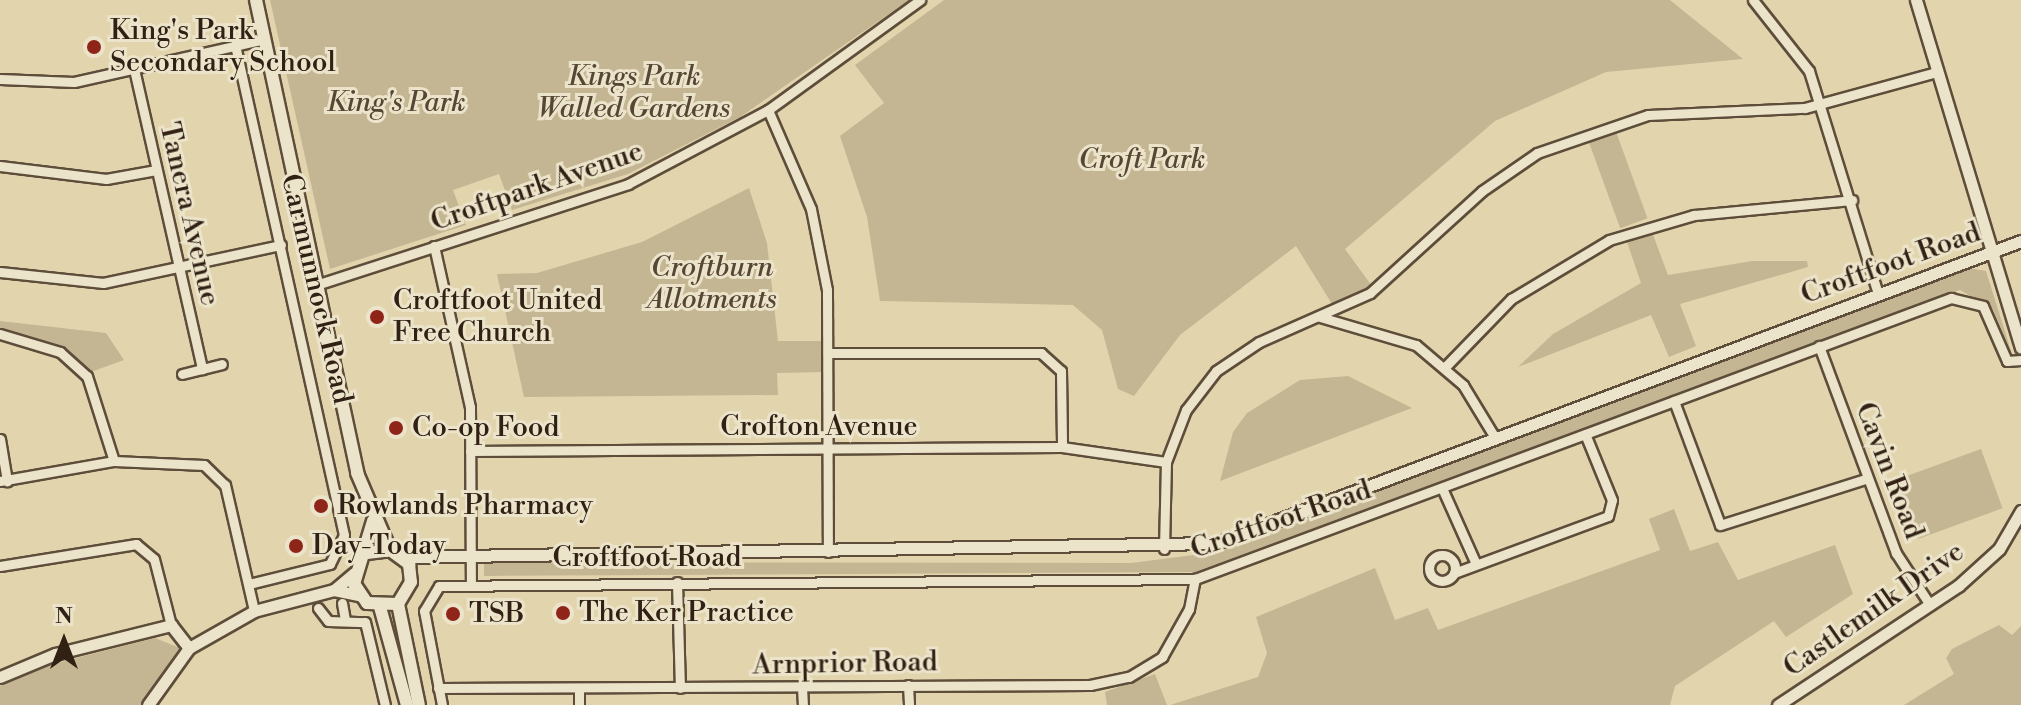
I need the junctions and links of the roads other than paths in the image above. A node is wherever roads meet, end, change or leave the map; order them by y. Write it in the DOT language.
graph roads {
  1 [pos="256,0"];
  2 [pos="920,0"];
  3 [pos="1753,0"];
  4 [pos="1916,0"];
  5 [pos="261,40"];
  6 [pos="235,45"];
  7 [pos="134,69"];
  8 [pos="1937,72"];
  9 [pos="0,79"];
  10 [pos="1822,104"];
  11 [pos="768,110"];
  12 [pos="0,166"];
  13 [pos="156,170"];
  14 [pos="1852,200"];
  15 [pos="2021,241"];
  16 [pos="281,245"];
  17 [pos="434,246"];
  18 [pos="1992,252"];
  19 [pos="179,269"];
  20 [pos="0,272"];
  21 [pos="316,285"];
  22 [pos="1878,294"];
  23 [pos="1320,317"];
  24 [pos="0,334"];
  25 [pos="1819,346"];
  26 [pos="2021,347"];
  27 [pos="828,353"];
  28 [pos="2021,360"];
  29 [pos="222,364"];
  30 [pos="1445,367"];
  31 [pos="202,369"];
  32 [pos="182,374"];
  33 [pos="1674,401"];
  34 [pos="1585,434"];
  35 [pos="1494,436"];
  36 [pos="0,439"];
  37 [pos="1062,447"];
  38 [pos="828,449"];
  39 [pos="470,451"];
  40 [pos="114,461"];
  41 [pos="1166,462"];
  42 [pos="1865,479"];
  43 [pos="4,481"];
  44 [pos="1442,488"];
  45 [pos="2021,511"];
  46 [pos="373,520"];
  47 [pos="1164,549"];
  48 [pos="390,550"];
  49 [pos="828,552"];
  50 [pos="367,553"];
  51 [pos="471,553"];
  52 [pos="424,556"];
  53 [pos="404,557"];
  54 [pos="1476,564"];
  55 [pos="0,566"];
  56 [pos="411,572"];
  57 [pos="354,573"];
  58 [pos="1454,573"];
  59 [pos="1195,579"];
  60 [pos="677,582"];
  61 [pos="249,584"];
  62 [pos="471,584"];
  63 [pos="334,590"];
  64 [pos="358,595"];
  65 [pos="342,603"];
  66 [pos="398,604"];
  67 [pos="1930,605"];
  68 [pos="380,607"];
  69 [pos="318,608"];
  70 [pos="254,611"];
  71 [pos="345,620"];
  72 [pos="171,625"];
  73 [pos="189,648"];
  74 [pos="0,677"];
  75 [pos="908,685"];
  76 [pos="802,687"];
  77 [pos="438,688"];
  78 [pos="680,688"];
  79 [pos="579,689"];
  80 [pos="148,705"];
  81 [pos="385,705"];
  82 [pos="407,705"];
  83 [pos="419,705"];
  84 [pos="442,705"];
  85 [pos="579,705"];
  86 [pos="803,705"];
  87 [pos="909,705"];
  88 [pos="1778,705"];
  1 -- 5 [label="main road, Carmunnock Road"];
  2 -- 11 [label="street, Croftpark Avenue"];
  3 -- 10 [label="street"];
  4 -- 8 [label="street"];
  5 -- 6 [label="street"];
  5 -- 21 [label="main road, Carmunnock Road"];
  6 -- 7 [label="street"];
  6 -- 16 [label="street, Carmunnock Road"];
  7 -- 9 [label="street"];
  7 -- 13 [label="street, Tanera Avenue"];
  8 -- 10 [label="street"];
  8 -- 18 [label="street"];
  10 -- 14 [label="street"];
  10 -- 23 [label="street"];
  11 -- 17 [label="street, Croftpark Avenue"];
  11 -- 27 [label="street"];
  12 -- 13 [label="street"];
  13 -- 19 [label="street, Tanera Avenue"];
  14 -- 22 [label="street"];
  14 -- 30 [label="street"];
  15 -- 18 [label="street, Croftfoot Road"];
  16 -- 19 [label="street"];
  16 -- 61 [label="street, Carmunnock Road"];
  17 -- 21 [label="street, Croftpark Avenue"];
  17 -- 39 [label="street"];
  18 -- 22 [label="street, Croftfoot Road"];
  18 -- 26 [label="street"];
  19 -- 20 [label="street"];
  19 -- 31 [label="street, Tanera Avenue"];
  21 -- 46 [label="main road, Carmunnock Road"];
  22 -- 35 [label="street, Croftfoot Road"];
  23 -- 30 [label="street"];
  23 -- 41 [label="street"];
  24 -- 40 [label="street"];
  25 -- 28 [label="street, Croftfoot Road"];
  25 -- 33 [label="street, Croftfoot Road"];
  25 -- 42 [label="street, Cavin Road"];
  27 -- 37 [label="street"];
  27 -- 38 [label="street"];
  29 -- 31 [label="street"];
  30 -- 35 [label="street"];
  31 -- 32 [label="street"];
  33 -- 34 [label="street, Croftfoot Road"];
  33 -- 42 [label="street"];
  34 -- 44 [label="street, Croftfoot Road"];
  34 -- 54 [label="street"];
  35 -- 47 [label="street, Croftfoot Road"];
  36 -- 43 [label="street"];
  37 -- 38 [label="street, Crofton Avenue"];
  37 -- 41 [label="street, Crofton Avenue"];
  38 -- 39 [label="street, Crofton Avenue"];
  38 -- 49 [label="street"];
  39 -- 51 [label="street"];
  40 -- 43 [label="street"];
  40 -- 61 [label="street"];
  41 -- 47 [label="street"];
  42 -- 67 [label="street, Cavin Road"];
  44 -- 54 [label="street"];
  44 -- 59 [label="street, Croftfoot Road"];
  45 -- 67 [label="street, Castlemilk Drive"];
  46 -- 48 [label="main road"];
  46 -- 50 [label="main road"];
  47 -- 49 [label="street, Croftfoot Road"];
  48 -- 50 [label="main road"];
  48 -- 53 [label="main road"];
  49 -- 51 [label="street, Croftfoot Road"];
  50 -- 57 [label="main road"];
  51 -- 52 [label="street, Croftfoot Road"];
  51 -- 62 [label="street"];
  52 -- 53 [label="street, Croftfoot Road"];
  52 -- 56 [label="street"];
  53 -- 56 [label="main road"];
  54 -- 58 [label="street"];
  55 -- 72 [label="street"];
  56 -- 66 [label="main road"];
  57 -- 63 [label="street"];
  57 -- 64 [label="main road"];
  59 -- 60 [label="street, Croftfoot Road"];
  59 -- 75 [label="street, Arnprior Road"];
  60 -- 62 [label="street, Croftfoot Road"];
  60 -- 78 [label="street"];
  61 -- 70 [label="street"];
  62 -- 77 [label="street, Croftfoot Road"];
  63 -- 64 [label="street"];
  63 -- 70 [label="street"];
  64 -- 68 [label="main road"];
  65 -- 71 [label="street"];
  66 -- 68 [label="main road"];
  66 -- 83 [label="main road"];
  67 -- 88 [label="street, Castlemilk Drive"];
  68 -- 82 [label="main road"];
  69 -- 71 [label="street"];
  70 -- 73 [label="street"];
  71 -- 81 [label="street"];
  72 -- 73 [label="street"];
  72 -- 74 [label="street"];
  73 -- 80 [label="street"];
  75 -- 76 [label="street, Arnprior Road"];
  75 -- 87 [label="street"];
  76 -- 78 [label="street, Arnprior Road"];
  76 -- 86 [label="street"];
  77 -- 79 [label="street, Arnprior Road"];
  77 -- 84 [label="street"];
  78 -- 79 [label="street, Arnprior Road"];
  79 -- 85 [label="street"];
}
